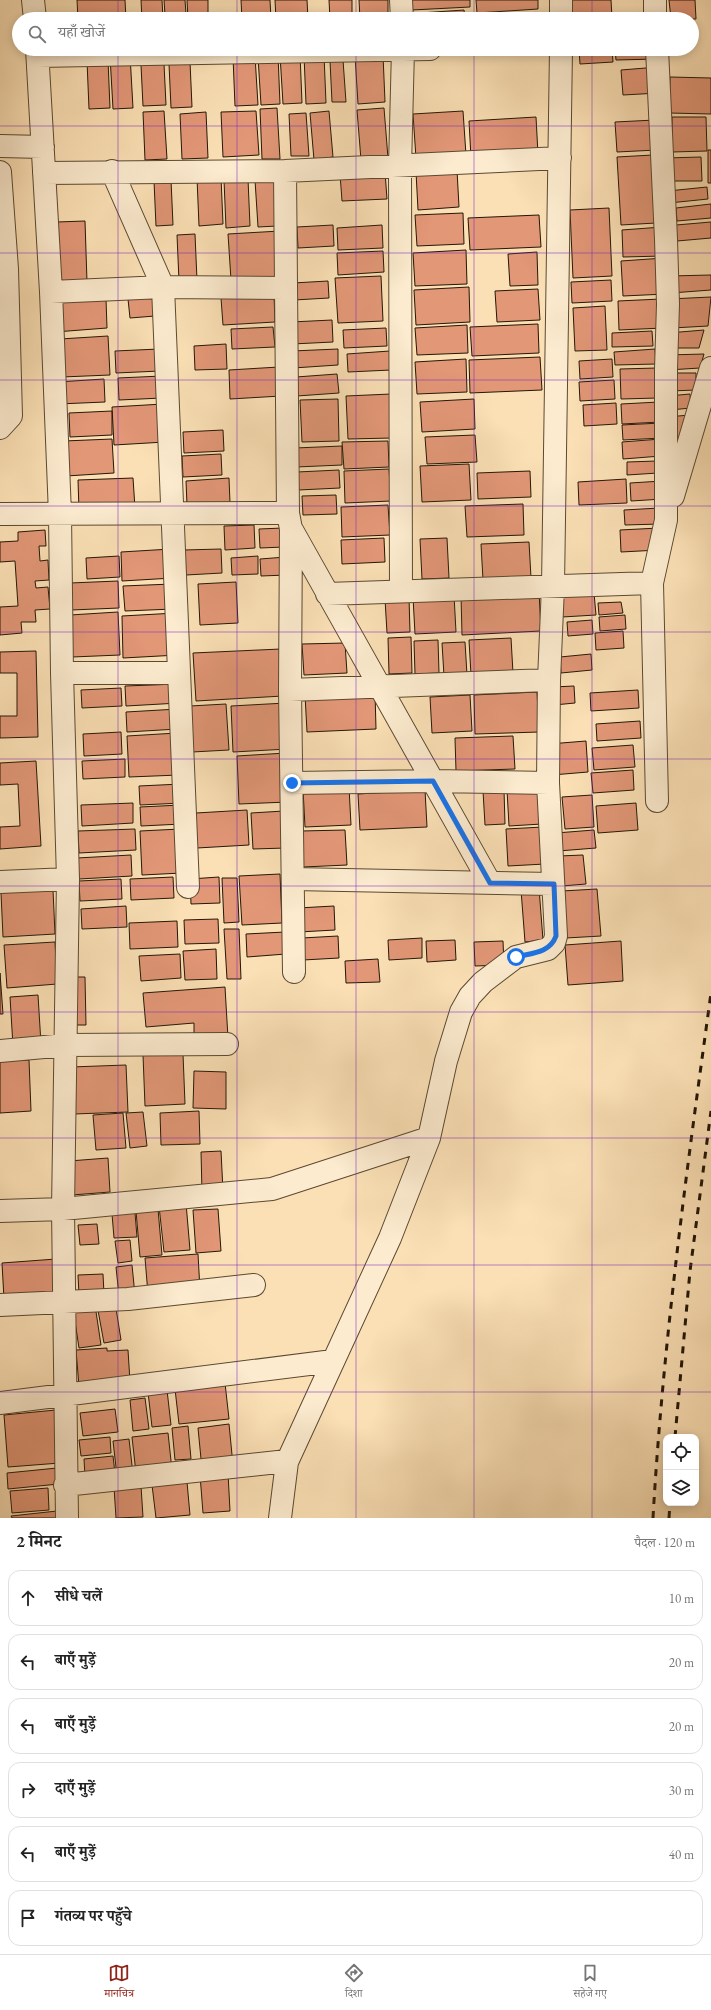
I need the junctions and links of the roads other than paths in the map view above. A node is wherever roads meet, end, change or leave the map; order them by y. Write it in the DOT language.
graph roads {
  1 [pos="33,0"];
  2 [pos="401,0"];
  3 [pos="562,0"];
  4 [pos="654,0"];
  5 [pos="34,12"];
  6 [pos="402,12"];
  7 [pos="561,12"];
  8 [pos="655,12"];
  9 [pos="37,56"];
  10 [pos="403,56"];
  11 [pos="561,56"];
  12 [pos="657,56"];
  13 [pos="0,146"];
  14 [pos="43,147"];
  15 [pos="560,158"];
  16 [pos="400,167"];
  17 [pos="112,171"];
  18 [pos="285,171"];
  19 [pos="0,172"];
  20 [pos="44,173"];
  21 [pos="4,269"];
  22 [pos="163,287"];
  23 [pos="286,288"];
  24 [pos="51,292"];
  25 [pos="711,368"];
  26 [pos="0,428"];
  27 [pos="172,513"];
  28 [pos="0,514"];
  29 [pos="60,514"];
  30 [pos="666,520"];
  31 [pos="290,521"];
  32 [pos="652,582"];
  33 [pos="552,586"];
  34 [pos="401,591"];
  35 [pos="327,594"];
  36 [pos="179,672"];
  37 [pos="62,673"];
  38 [pos="549,680"];
  39 [pos="380,686"];
  40 [pos="290,690"];
  41 [pos="433,781"];
  42 [pos="292,783"];
  43 [pos="548,783"];
  44 [pos="657,801"];
  45 [pos="68,879"];
  46 [pos="293,879"];
  47 [pos="0,882"];
  48 [pos="490,883"];
  49 [pos="554,884"];
  50 [pos="188,887"];
  51 [pos="294,972"];
  52 [pos="227,1044"];
  53 [pos="66,1045"];
  54 [pos="0,1051"];
  55 [pos="429,1138"];
  56 [pos="63,1209"];
  57 [pos="0,1211"];
  58 [pos="254,1285"];
  59 [pos="64,1303"];
  60 [pos="0,1305"];
  61 [pos="333,1361"];
  62 [pos="66,1396"];
  63 [pos="0,1403"];
  64 [pos="287,1461"];
  65 [pos="65,1485"];
  66 [pos="67,1518"];
  67 [pos="280,1518"];
  1 -- 5 [label="street"];
  2 -- 6 [label="street"];
  3 -- 7 [label="street"];
  4 -- 8 [label="street"];
  9 -- 14 [label="street"];
  10 -- 16 [label="street"];
  11 -- 15 [label="street"];
  12 -- 30 [label="street"];
  13 -- 14 [label="street"];
  14 -- 20 [label="street"];
  15 -- 16 [label="street"];
  15 -- 33 [label="street"];
  16 -- 18 [label="street"];
  16 -- 34 [label="street"];
  17 -- 18 [label="street"];
  17 -- 20 [label="street"];
  17 -- 22 [label="street"];
  18 -- 23 [label="street"];
  19 -- 21 [label="street"];
  20 -- 24 [label="street"];
  21 -- 26 [label="street"];
  22 -- 23 [label="street"];
  22 -- 24 [label="street"];
  22 -- 27 [label="street"];
  23 -- 31 [label="street"];
  24 -- 29 [label="street"];
  25 -- 30 [label="street"];
  27 -- 29 [label="street"];
  27 -- 31 [label="street"];
  27 -- 36 [label="street"];
  28 -- 29 [label="street"];
  29 -- 37 [label="street"];
  30 -- 32 [label="street"];
  31 -- 35 [label="street"];
  31 -- 40 [label="street"];
  32 -- 33 [label="street"];
  32 -- 44 [label="street"];
  33 -- 34 [label="street"];
  33 -- 38 [label="street"];
  34 -- 35 [label="street"];
  35 -- 39 [label="street"];
  36 -- 37 [label="street"];
  36 -- 50 [label="street"];
  37 -- 45 [label="street"];
  38 -- 39 [label="street"];
  38 -- 43 [label="street"];
  39 -- 40 [label="street"];
  39 -- 41 [label="street"];
  40 -- 42 [label="street"];
  41 -- 42 [label="street"];
  41 -- 43 [label="street"];
  41 -- 48 [label="street"];
  42 -- 46 [label="street"];
  43 -- 49 [label="street"];
  45 -- 47 [label="street"];
  45 -- 53 [label="street"];
  46 -- 48 [label="street"];
  46 -- 51 [label="street"];
  48 -- 49 [label="street"];
  49 -- 55 [label="street"];
  52 -- 53 [label="street"];
  53 -- 54 [label="street"];
  53 -- 56 [label="street"];
  55 -- 56 [label="street"];
  55 -- 61 [label="street"];
  56 -- 57 [label="street"];
  56 -- 59 [label="street"];
  58 -- 59 [label="street"];
  59 -- 60 [label="street"];
  59 -- 62 [label="street"];
  61 -- 62 [label="street"];
  61 -- 64 [label="street"];
  62 -- 63 [label="street"];
  62 -- 65 [label="street"];
  64 -- 65 [label="street"];
  64 -- 67 [label="street"];
  65 -- 66 [label="street"];
}
